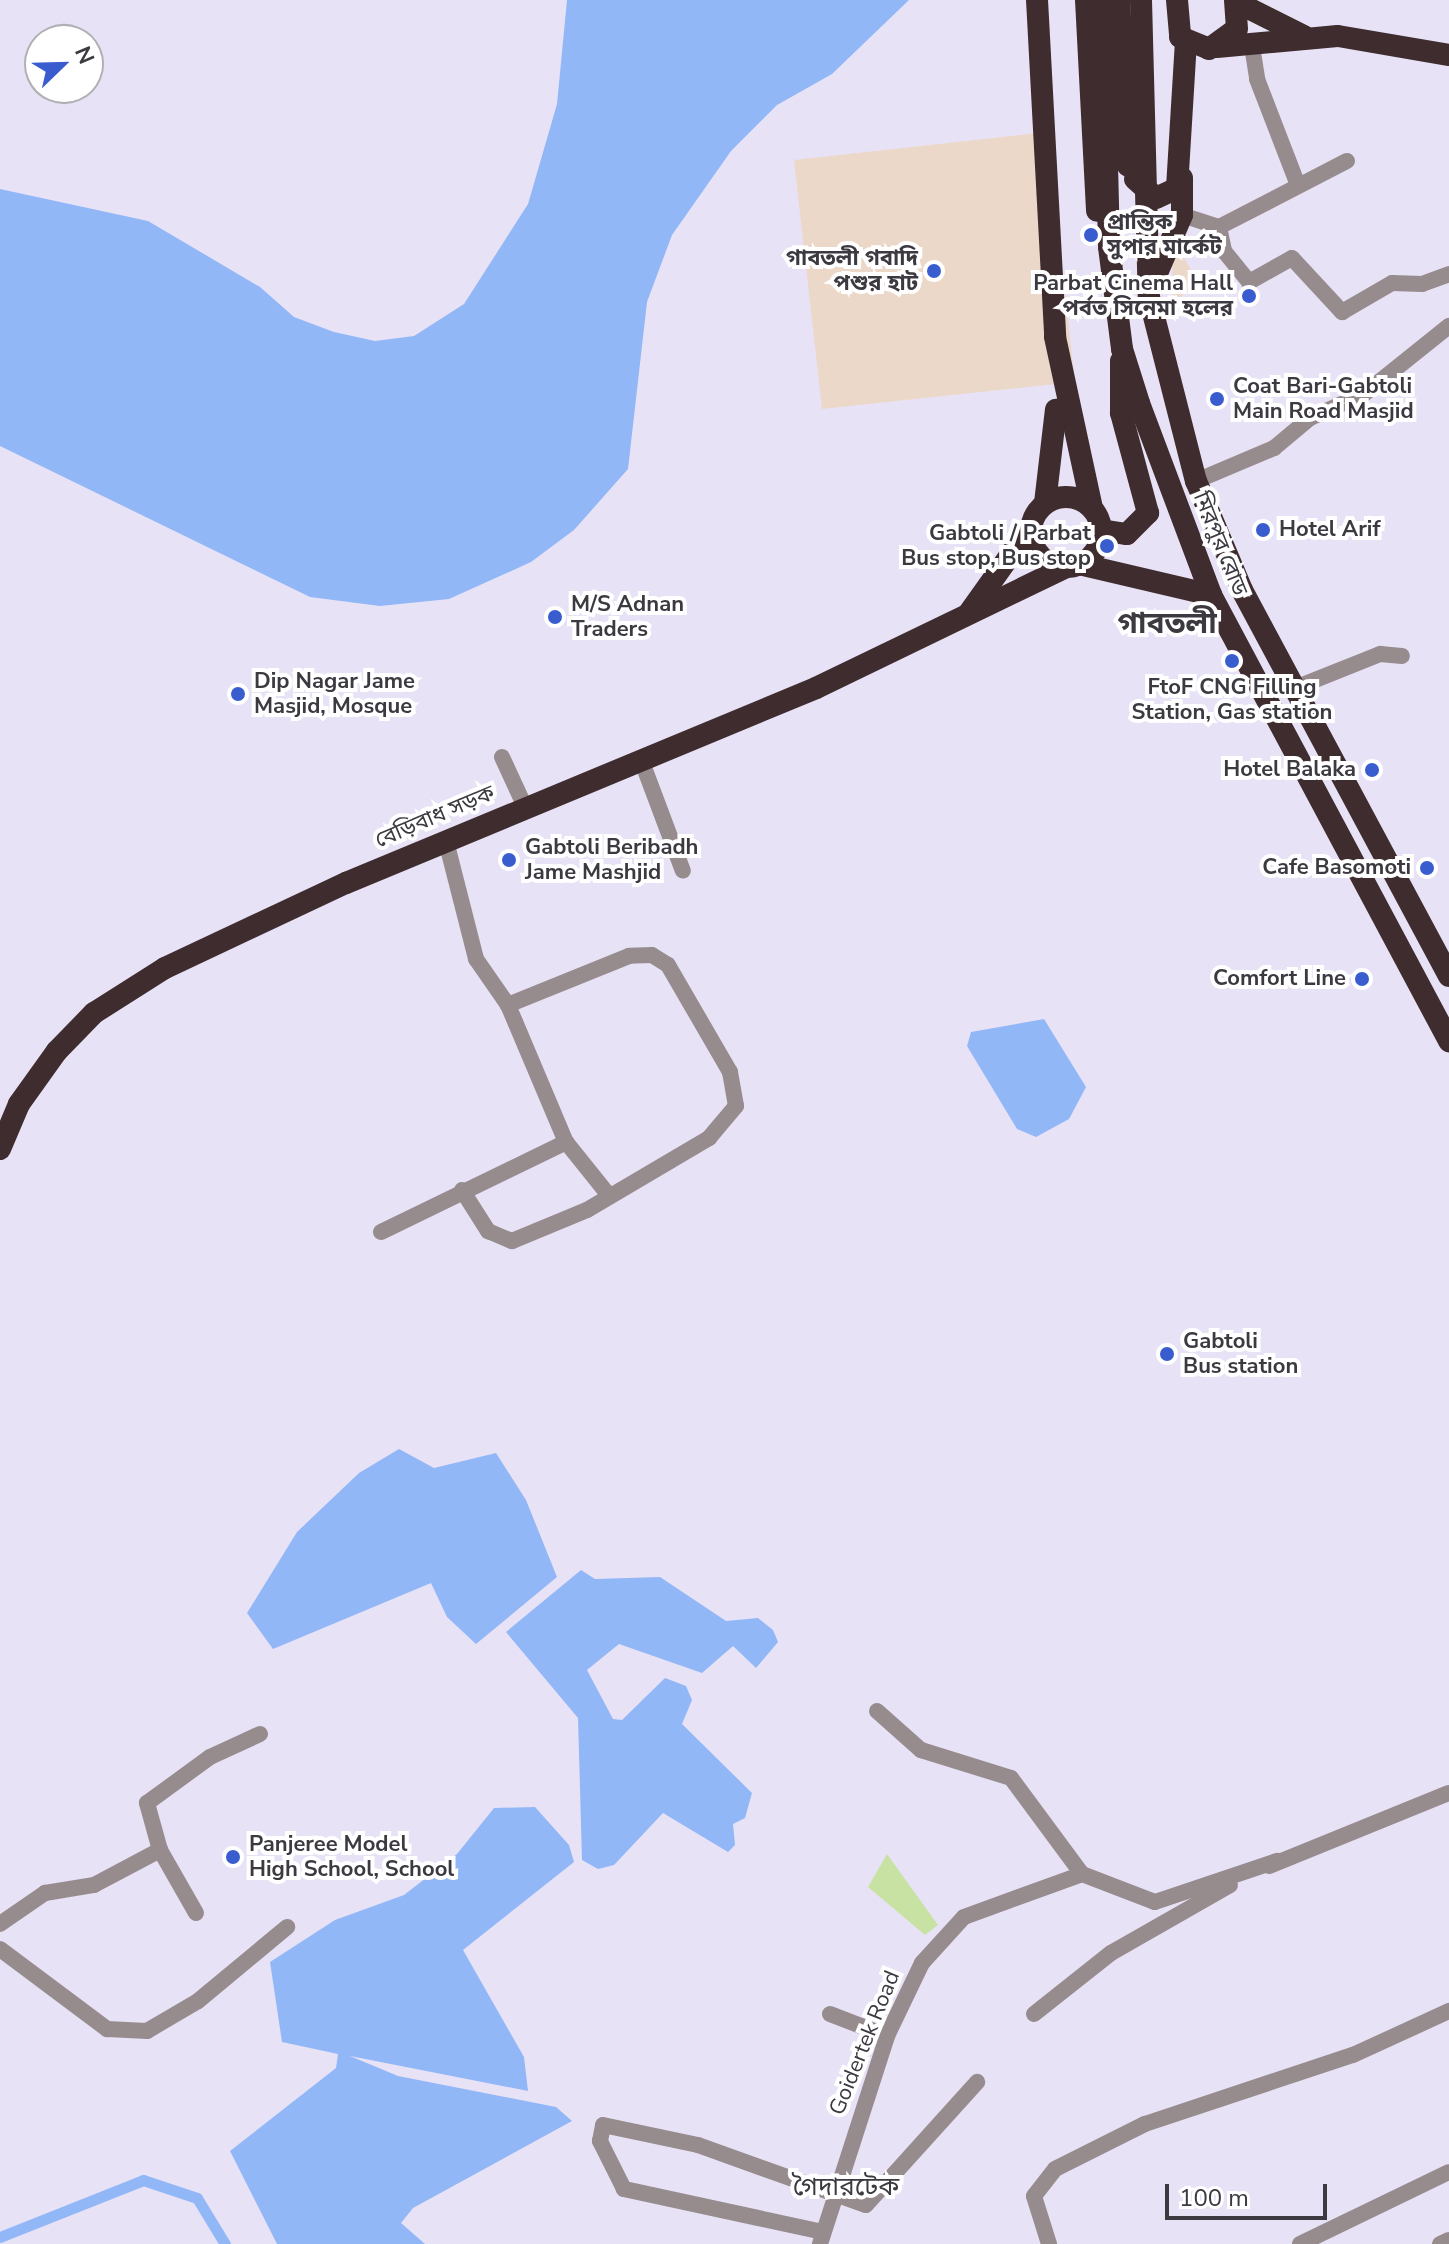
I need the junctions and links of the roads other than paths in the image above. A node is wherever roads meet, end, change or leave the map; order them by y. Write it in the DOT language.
graph roads {
  1 [pos="1029,0"];
  2 [pos="1037,0"];
  3 [pos="1177,0"];
  4 [pos="1236,1"];
  5 [pos="1112,9"];
  6 [pos="1309,37"];
  7 [pos="1186,42"];
  8 [pos="1252,46"];
  9 [pos="1213,48"];
  10 [pos="1449,55"];
  11 [pos="1187,81"];
  12 [pos="1347,161"];
  13 [pos="1128,168"];
  14 [pos="1181,168"];
  15 [pos="1298,185"];
  16 [pos="1142,189"];
  17 [pos="1182,215"];
  18 [pos="1219,227"];
  19 [pos="1449,274"];
  20 [pos="1149,297"];
  21 [pos="1449,326"];
  22 [pos="1122,349"];
  23 [pos="1196,481"];
  24 [pos="1045,503"];
  25 [pos="1092,508"];
  26 [pos="1031,526"];
  27 [pos="1101,530"];
  28 [pos="1072,566"];
  29 [pos="1211,595"];
  30 [pos="960,622"];
  31 [pos="1402,656"];
  32 [pos="1295,688"];
  33 [pos="502,757"];
  34 [pos="642,762"];
  35 [pos="525,807"];
  36 [pos="446,841"];
  37 [pos="683,871"];
  38 [pos="1449,976"];
  39 [pos="508,1005"];
  40 [pos="1449,1041"];
  41 [pos="566,1142"];
  42 [pos="0,1149"];
  43 [pos="462,1190"];
  44 [pos="607,1193"];
  45 [pos="381,1232"];
  46 [pos="877,1711"];
  47 [pos="260,1734"];
  48 [pos="1449,1793"];
  49 [pos="160,1850"];
  50 [pos="1277,1861"];
  51 [pos="1082,1874"];
  52 [pos="196,1913"];
  53 [pos="0,1924"];
  54 [pos="287,1927"];
  55 [pos="0,1949"];
  56 [pos="1449,2011"];
  57 [pos="830,2014"];
  58 [pos="1034,2014"];
  59 [pos="887,2036"];
  60 [pos="977,2082"];
  61 [pos="1449,2172"];
  62 [pos="832,2195"];
  63 [pos="821,2238"];
  64 [pos="1449,2240"];
  65 [pos="1049,2244"];
  66 [pos="1300,2244"];
  67 [pos="1440,2244"];
  1 -- 24 [label="highway"];
  2 -- 25 [label="highway"];
  3 -- 7 [label="highway"];
  4 -- 6 [label="highway"];
  4 -- 9 [label="highway"];
  5 -- 13 [label="highway"];
  5 -- 16 [label="highway, মিরপুর রোড"];
  5 -- 22 [label="highway, মিরপুর রোড"];
  6 -- 8 [label="highway"];
  6 -- 10 [label="highway"];
  7 -- 9 [label="highway"];
  7 -- 11 [label="highway"];
  8 -- 9 [label="highway"];
  8 -- 15 [label="street"];
  9 -- 11 [label="highway"];
  11 -- 14 [label="highway"];
  12 -- 15 [label="street"];
  13 -- 16 [label="highway"];
  13 -- 20 [label="highway"];
  14 -- 16 [label="highway"];
  14 -- 17 [label="highway"];
  15 -- 18 [label="street"];
  16 -- 20 [label="highway, মিরপুর রোড"];
  17 -- 18 [label="street"];
  17 -- 20 [label="highway"];
  18 -- 19 [label="street"];
  20 -- 23 [label="highway, মিরপুর রোড"];
  21 -- 23 [label="street"];
  22 -- 27 [label="highway"];
  22 -- 29 [label="highway, মিরপুর রোড"];
  23 -- 32 [label="highway, মিরপুর রোড"];
  24 -- 25 [label="highway"];
  24 -- 26 [label="highway"];
  25 -- 27 [label="highway"];
  26 -- 28 [label="highway"];
  26 -- 30 [label="highway, বেড়িবাধ সড়ক"];
  27 -- 28 [label="highway"];
  28 -- 29 [label="highway"];
  28 -- 30 [label="highway, বেড়িবাধ সড়ক"];
  29 -- 40 [label="highway, মিরপুর রোড"];
  30 -- 34 [label="highway, বেড়িবাধ সড়ক"];
  31 -- 32 [label="street"];
  32 -- 38 [label="highway, মিরপুর রোড"];
  33 -- 35 [label="street"];
  34 -- 35 [label="highway, বেড়িবাধ সড়ক"];
  34 -- 37 [label="street"];
  35 -- 36 [label="highway, বেড়িবাধ সড়ক"];
  36 -- 39 [label="street"];
  36 -- 42 [label="highway, বেড়িবাধ সড়ক"];
  39 -- 41 [label="street"];
  39 -- 44 [label="street"];
  41 -- 43 [label="street"];
  41 -- 44 [label="street"];
  43 -- 44 [label="street"];
  43 -- 45 [label="street"];
  46 -- 51 [label="street"];
  47 -- 49 [label="street"];
  48 -- 50 [label="street"];
  49 -- 52 [label="street"];
  49 -- 53 [label="street"];
  50 -- 51 [label="street"];
  50 -- 58 [label="street"];
  51 -- 59 [label="street, Goidertek Road"];
  54 -- 55 [label="street"];
  56 -- 65 [label="street"];
  57 -- 59 [label="street"];
  59 -- 62 [label="street, Goidertek Road"];
  60 -- 62 [label="street"];
  61 -- 66 [label="street"];
  62 -- 63 [label="street, Goidertek Road"];
  62 -- 63 [label="street"];
  64 -- 67 [label="street"];
}
